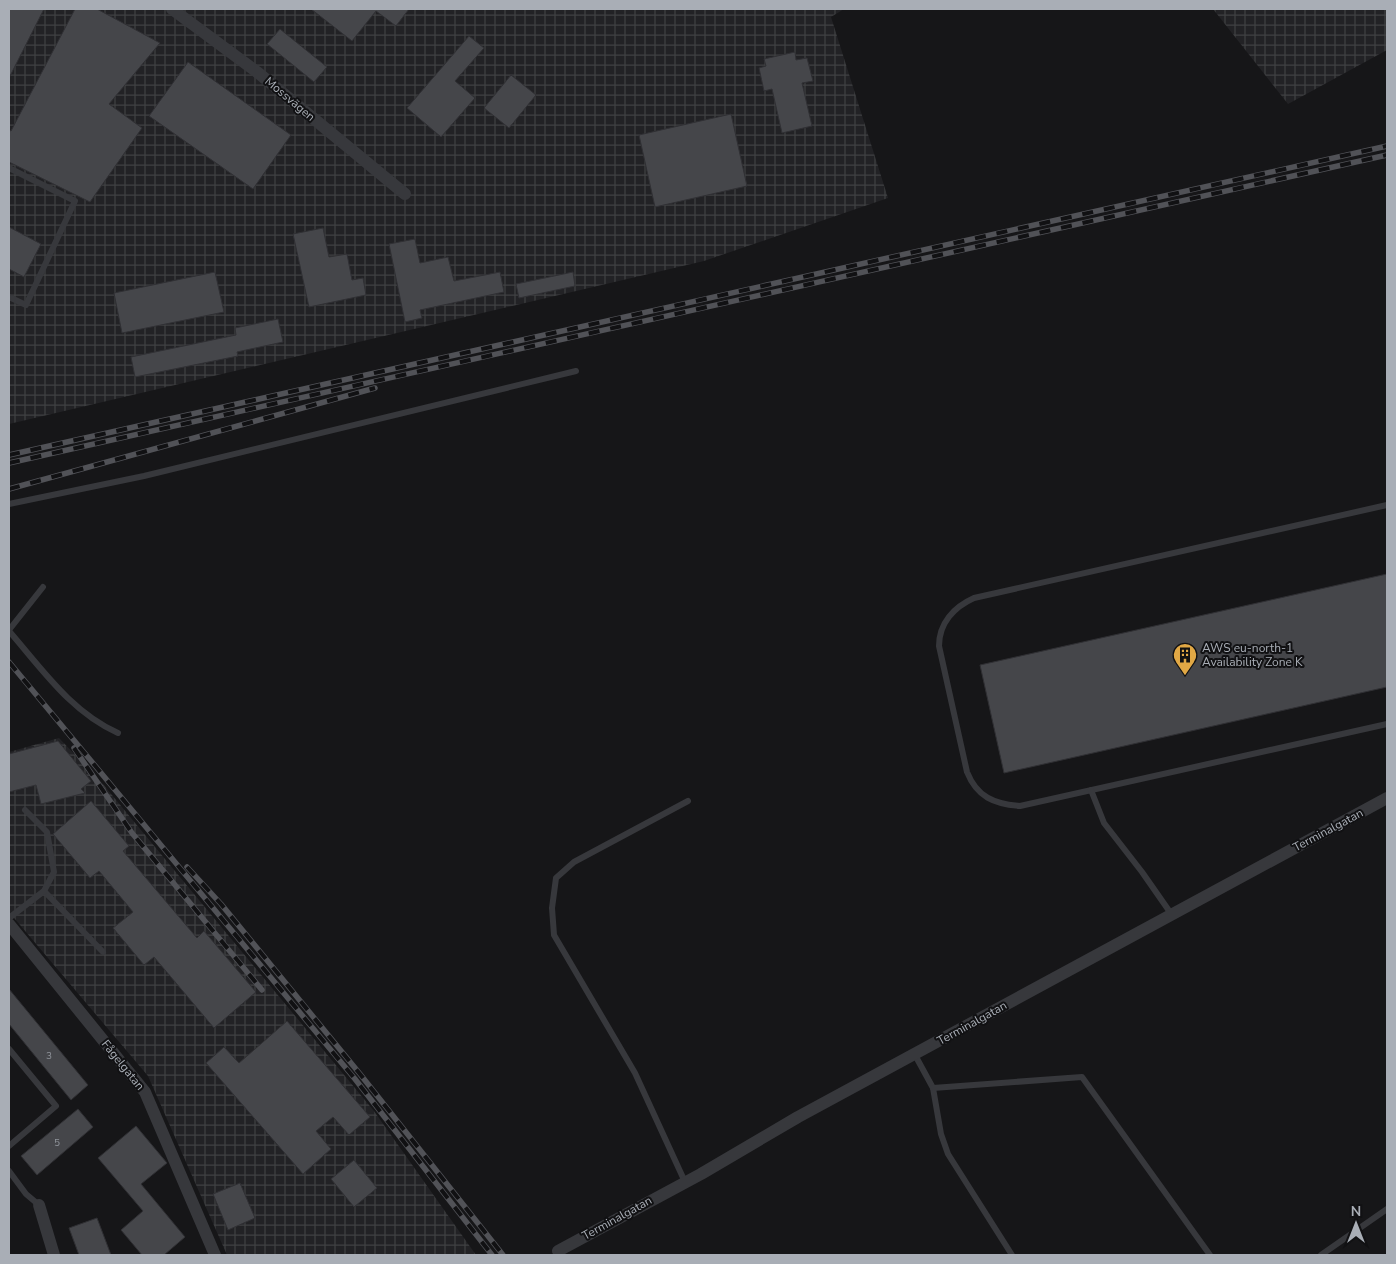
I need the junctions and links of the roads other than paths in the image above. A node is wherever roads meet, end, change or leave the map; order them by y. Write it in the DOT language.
graph roads {
  1 [pos="172,9"];
  2 [pos="9,168"];
  3 [pos="405,194"];
  4 [pos="9,297"];
  5 [pos="576,371"];
  6 [pos="9,504"];
  7 [pos="1387,505"];
  8 [pos="43,587"];
  9 [pos="9,631"];
  10 [pos="1387,724"];
  11 [pos="118,733"];
  12 [pos="1091,790"];
  13 [pos="1387,798"];
  14 [pos="688,800"];
  15 [pos="25,810"];
  16 [pos="44,891"];
  17 [pos="1172,915"];
  18 [pos="9,918"];
  19 [pos="9,924"];
  20 [pos="103,952"];
  21 [pos="9,1049"];
  22 [pos="915,1055"];
  23 [pos="933,1088"];
  24 [pos="9,1146"];
  25 [pos="9,1170"];
  26 [pos="684,1182"];
  27 [pos="39,1205"];
  28 [pos="1387,1209"];
  29 [pos="558,1251"];
  30 [pos="54,1255"];
  31 [pos="214,1255"];
  32 [pos="1012,1255"];
  33 [pos="1210,1255"];
  34 [pos="1321,1255"];
  1 -- 3 [label="street, Mossvägen"];
  2 -- 4 [label="lane"];
  5 -- 6 [label="lane"];
  7 -- 12 [label="lane"];
  8 -- 9 [label="lane"];
  9 -- 11 [label="lane"];
  10 -- 12 [label="lane"];
  12 -- 17 [label="lane"];
  13 -- 17 [label="street, Terminalgatan"];
  14 -- 26 [label="lane"];
  15 -- 16 [label="lane"];
  16 -- 18 [label="lane"];
  16 -- 20 [label="lane"];
  17 -- 22 [label="street, Terminalgatan"];
  19 -- 31 [label="street, Fågelgatan"];
  21 -- 24 [label="lane"];
  22 -- 23 [label="lane"];
  22 -- 26 [label="street, Terminalgatan"];
  23 -- 32 [label="lane"];
  23 -- 33 [label="lane"];
  25 -- 27 [label="lane"];
  26 -- 29 [label="street, Terminalgatan"];
  27 -- 30 [label="street"];
  28 -- 34 [label="lane"];
}
